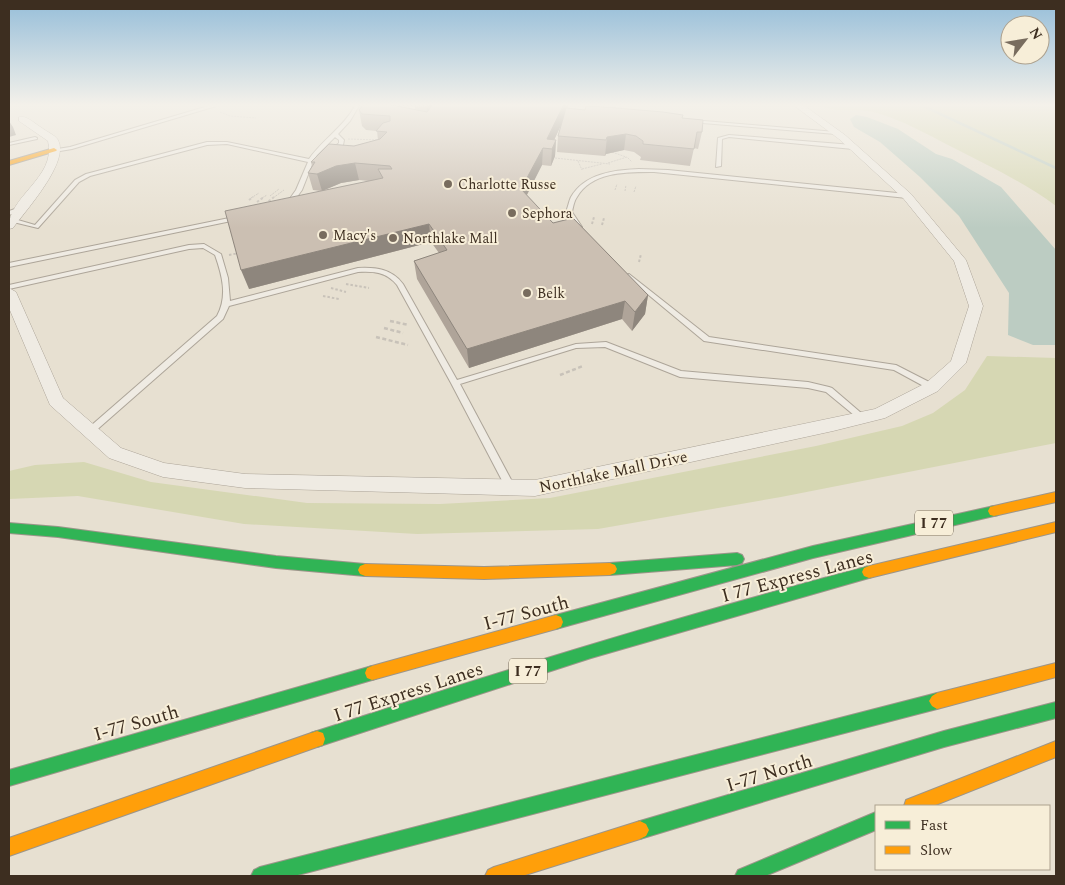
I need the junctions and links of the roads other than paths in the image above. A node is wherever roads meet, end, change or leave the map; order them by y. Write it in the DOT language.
graph roads {
  1 [pos="42,145"];
  2 [pos="56,145"];
  3 [pos="79,145"];
  4 [pos="202,145"];
  5 [pos="238,145"];
  6 [pos="325,145"];
  7 [pos="339,145"];
  8 [pos="719,145"];
  9 [pos="825,145"];
  10 [pos="850,145"];
  11 [pos="853,148"];
  12 [pos="54,150"];
  13 [pos="12,160"];
  14 [pos="311,161"];
  15 [pos="718,166"];
  16 [pos="48,172"];
  17 [pos="907,196"];
  18 [pos="303,197"];
  19 [pos="296,198"];
  20 [pos="282,208"];
  21 [pos="246,216"];
  22 [pos="12,217"];
  23 [pos="582,230"];
  24 [pos="9,265"];
  25 [pos="622,270"];
  26 [pos="9,287"];
  27 [pos="9,292"];
  28 [pos="228,304"];
  29 [pos="9,325"];
  30 [pos="26,333"];
  31 [pos="455,384"];
  32 [pos="932,387"];
  33 [pos="863,418"];
  34 [pos="89,432"];
  35 [pos="510,488"];
  36 [pos="1056,497"];
  37 [pos="1056,527"];
  38 [pos="9,528"];
  39 [pos="813,552"];
  40 [pos="1056,670"];
  41 [pos="1056,710"];
  42 [pos="1056,749"];
  43 [pos="9,778"];
  44 [pos="915,805"];
  45 [pos="875,821"];
  46 [pos="9,846"];
  47 [pos="260,876"];
  48 [pos="494,876"];
  49 [pos="744,876"];
  1 -- 12 [label="street"];
  2 -- 12 [label="street"];
  3 -- 12 [label="lane"];
  4 -- 22 [label="lane"];
  5 -- 14 [label="lane"];
  6 -- 14 [label="lane"];
  7 -- 14 [label="lane"];
  8 -- 15 [label="lane"];
  9 -- 11 [label="lane"];
  10 -- 11 [label="street, Northlake Mall Drive"];
  11 -- 17 [label="street, Northlake Mall Drive"];
  12 -- 13 [label="main road"];
  12 -- 16 [label="street"];
  13 -- 16 [label="main road"];
  14 -- 19 [label="lane"];
  16 -- 22 [label="street"];
  17 -- 23 [label="lane"];
  17 -- 32 [label="street, Northlake Mall Drive"];
  18 -- 19 [label="lane"];
  19 -- 20 [label="lane"];
  21 -- 24 [label="lane"];
  25 -- 32 [label="lane"];
  26 -- 28 [label="lane"];
  27 -- 30 [label="street, Northlake Mall Drive"];
  28 -- 31 [label="lane"];
  28 -- 34 [label="lane"];
  29 -- 30 [label="street"];
  30 -- 34 [label="street, Northlake Mall Drive"];
  31 -- 33 [label="lane"];
  31 -- 35 [label="lane"];
  32 -- 33 [label="street, Northlake Mall Drive"];
  33 -- 35 [label="street, Northlake Mall Drive"];
  34 -- 35 [label="street, Northlake Mall Drive"];
  36 -- 39 [label="main road, I-77 South / I 77"];
  37 -- 46 [label="main road, I 77 Express Lanes / I 77"];
  38 -- 39 [label="main road"];
  39 -- 43 [label="main road, I-77 South / I 77"];
  40 -- 47 [label="main road"];
  41 -- 48 [label="main road, I-77 North"];
  42 -- 44 [label="main road"];
  45 -- 49 [label="main road"];
}
